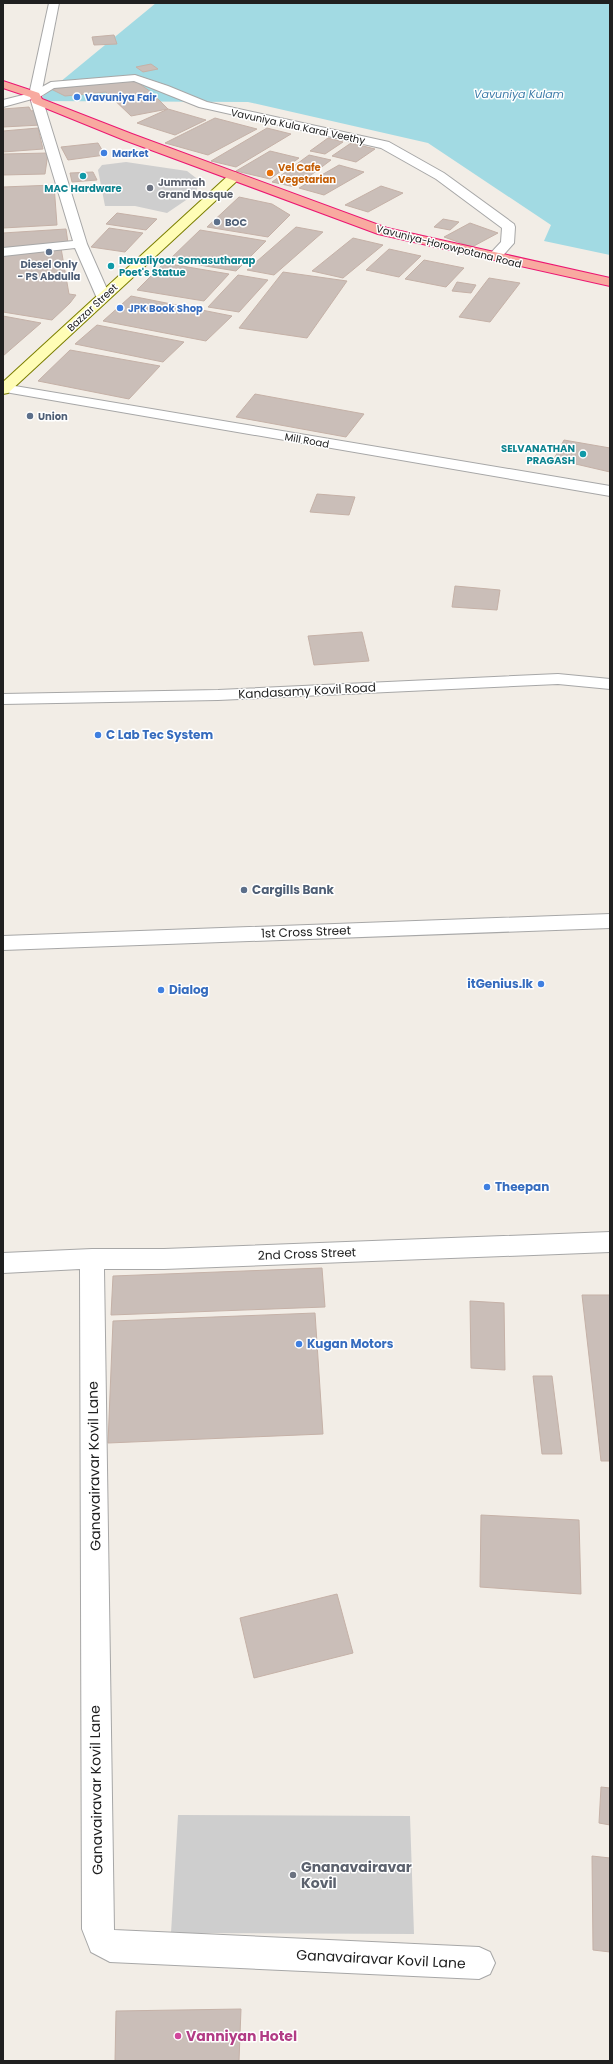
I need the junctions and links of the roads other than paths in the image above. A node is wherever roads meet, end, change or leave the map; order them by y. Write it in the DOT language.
graph roads {
  1 [pos="54,3"];
  2 [pos="3,84"];
  3 [pos="36,98"];
  4 [pos="3,104"];
  5 [pos="235,176"];
  6 [pos="80,244"];
  7 [pos="3,252"];
  8 [pos="494,257"];
  9 [pos="610,282"];
  10 [pos="102,296"];
  11 [pos="4,389"];
  12 [pos="610,491"];
  13 [pos="610,684"];
  14 [pos="3,699"];
  15 [pos="610,921"];
  16 [pos="3,943"];
  17 [pos="610,1242"];
  18 [pos="92,1259"];
  19 [pos="3,1263"];
  20 [pos="479,1964"];
  1 -- 3 [label="street"];
  2 -- 3 [label="highway, Vavuniya-Horowpotana Road"];
  3 -- 4 [label="street"];
  3 -- 5 [label="highway, Vavuniya-Horowpotana Road"];
  3 -- 6 [label="street"];
  3 -- 8 [label="street, Vavuniya Kula Karai Veethy"];
  5 -- 8 [label="highway, Vavuniya-Horowpotana Road"];
  5 -- 10 [label="main road, Bazzar Street"];
  6 -- 7 [label="street"];
  6 -- 10 [label="street"];
  8 -- 9 [label="highway, Vavuniya-Horowpotana Road"];
  10 -- 11 [label="main road, Bazzar Street"];
  11 -- 12 [label="street, Mill Road"];
  13 -- 14 [label="street, Kandasamy Kovil Road"];
  15 -- 16 [label="street, 1st Cross Street"];
  17 -- 18 [label="street, 2nd Cross Street"];
  18 -- 19 [label="street, 2nd Cross Street"];
  18 -- 20 [label="street, Ganavairavar Kovil Lane"];
}
